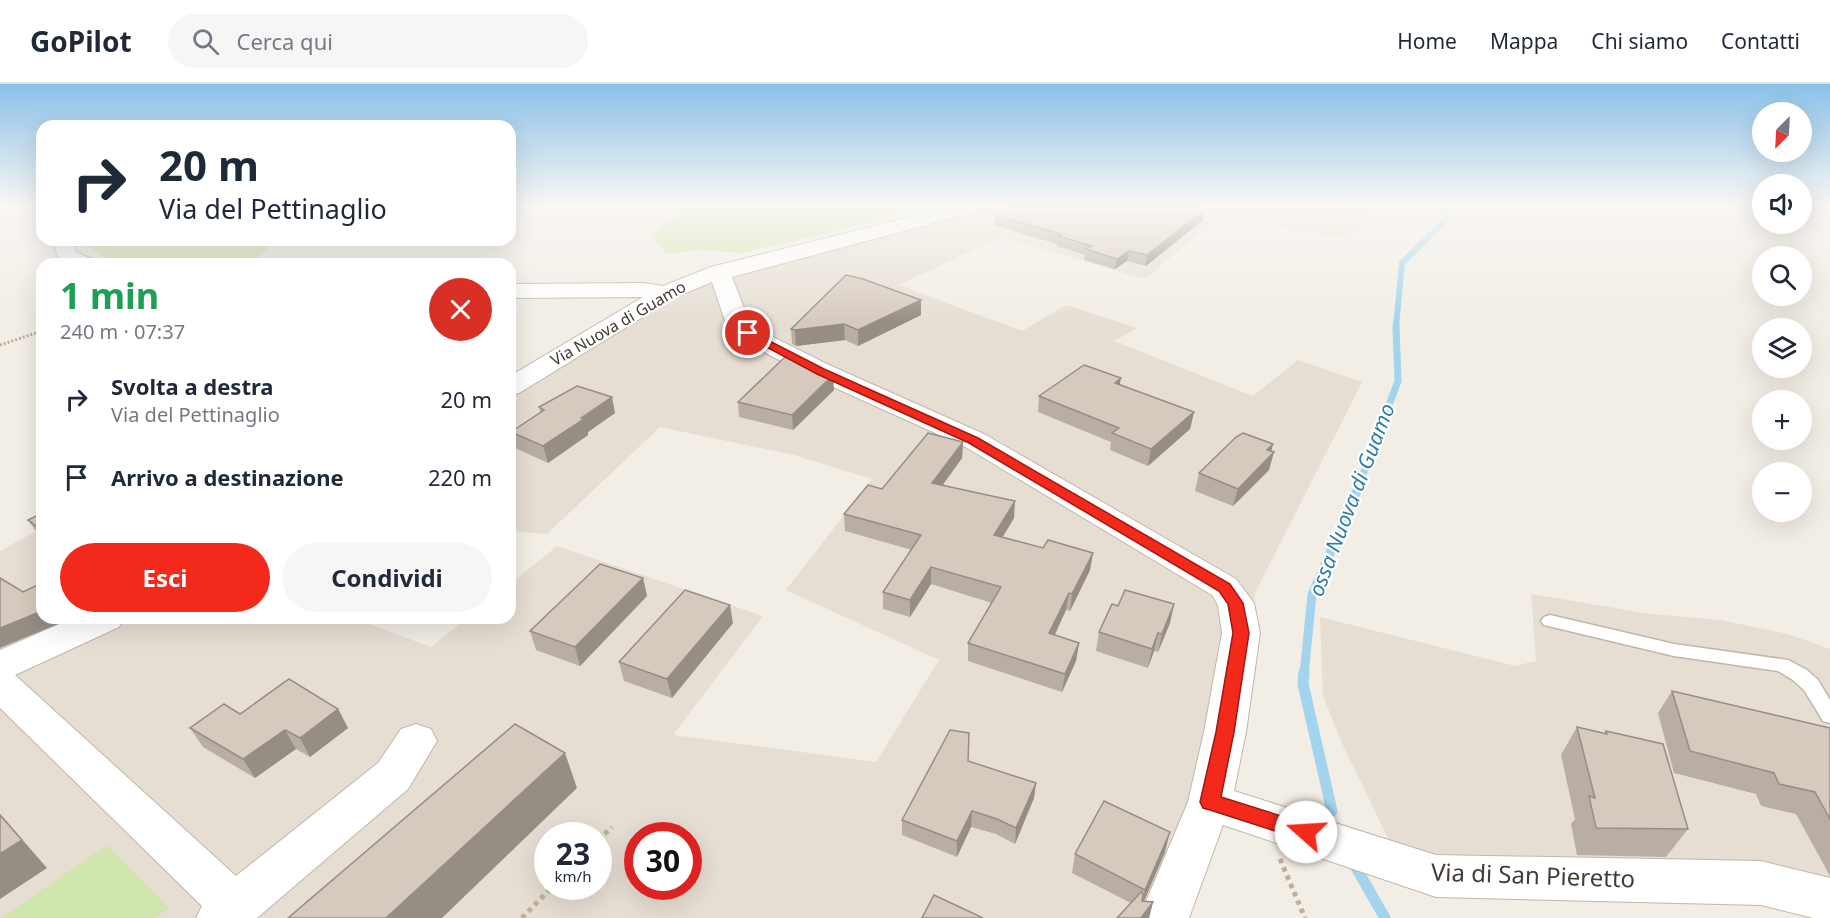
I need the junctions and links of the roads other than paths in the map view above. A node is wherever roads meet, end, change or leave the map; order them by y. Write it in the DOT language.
graph roads {
  1 [pos="824,245"];
  2 [pos="64,246"];
  3 [pos="72,258"];
  4 [pos="719,272"];
  5 [pos="516,291"];
  6 [pos="666,293"];
  7 [pos="516,383"];
  8 [pos="1550,621"];
  9 [pos="93,624"];
  10 [pos="0,666"];
  11 [pos="0,684"];
  12 [pos="1830,717"];
  13 [pos="416,741"];
  14 [pos="1210,802"];
  15 [pos="1830,900"];
  16 [pos="228,912"];
  17 [pos="1164,918"];
  1 -- 4 [label="street, Via Nuova di Guamo"];
  2 -- 3 [label="street"];
  4 -- 6 [label="street, Via Nuova di Guamo"];
  4 -- 14 [label="street"];
  5 -- 6 [label="street"];
  6 -- 7 [label="street, Via Nuova di Guamo"];
  8 -- 12 [label="lane"];
  9 -- 10 [label="street"];
  11 -- 16 [label="street"];
  13 -- 16 [label="street"];
  14 -- 15 [label="street, Via di San Pieretto"];
  14 -- 17 [label="street"];
}
